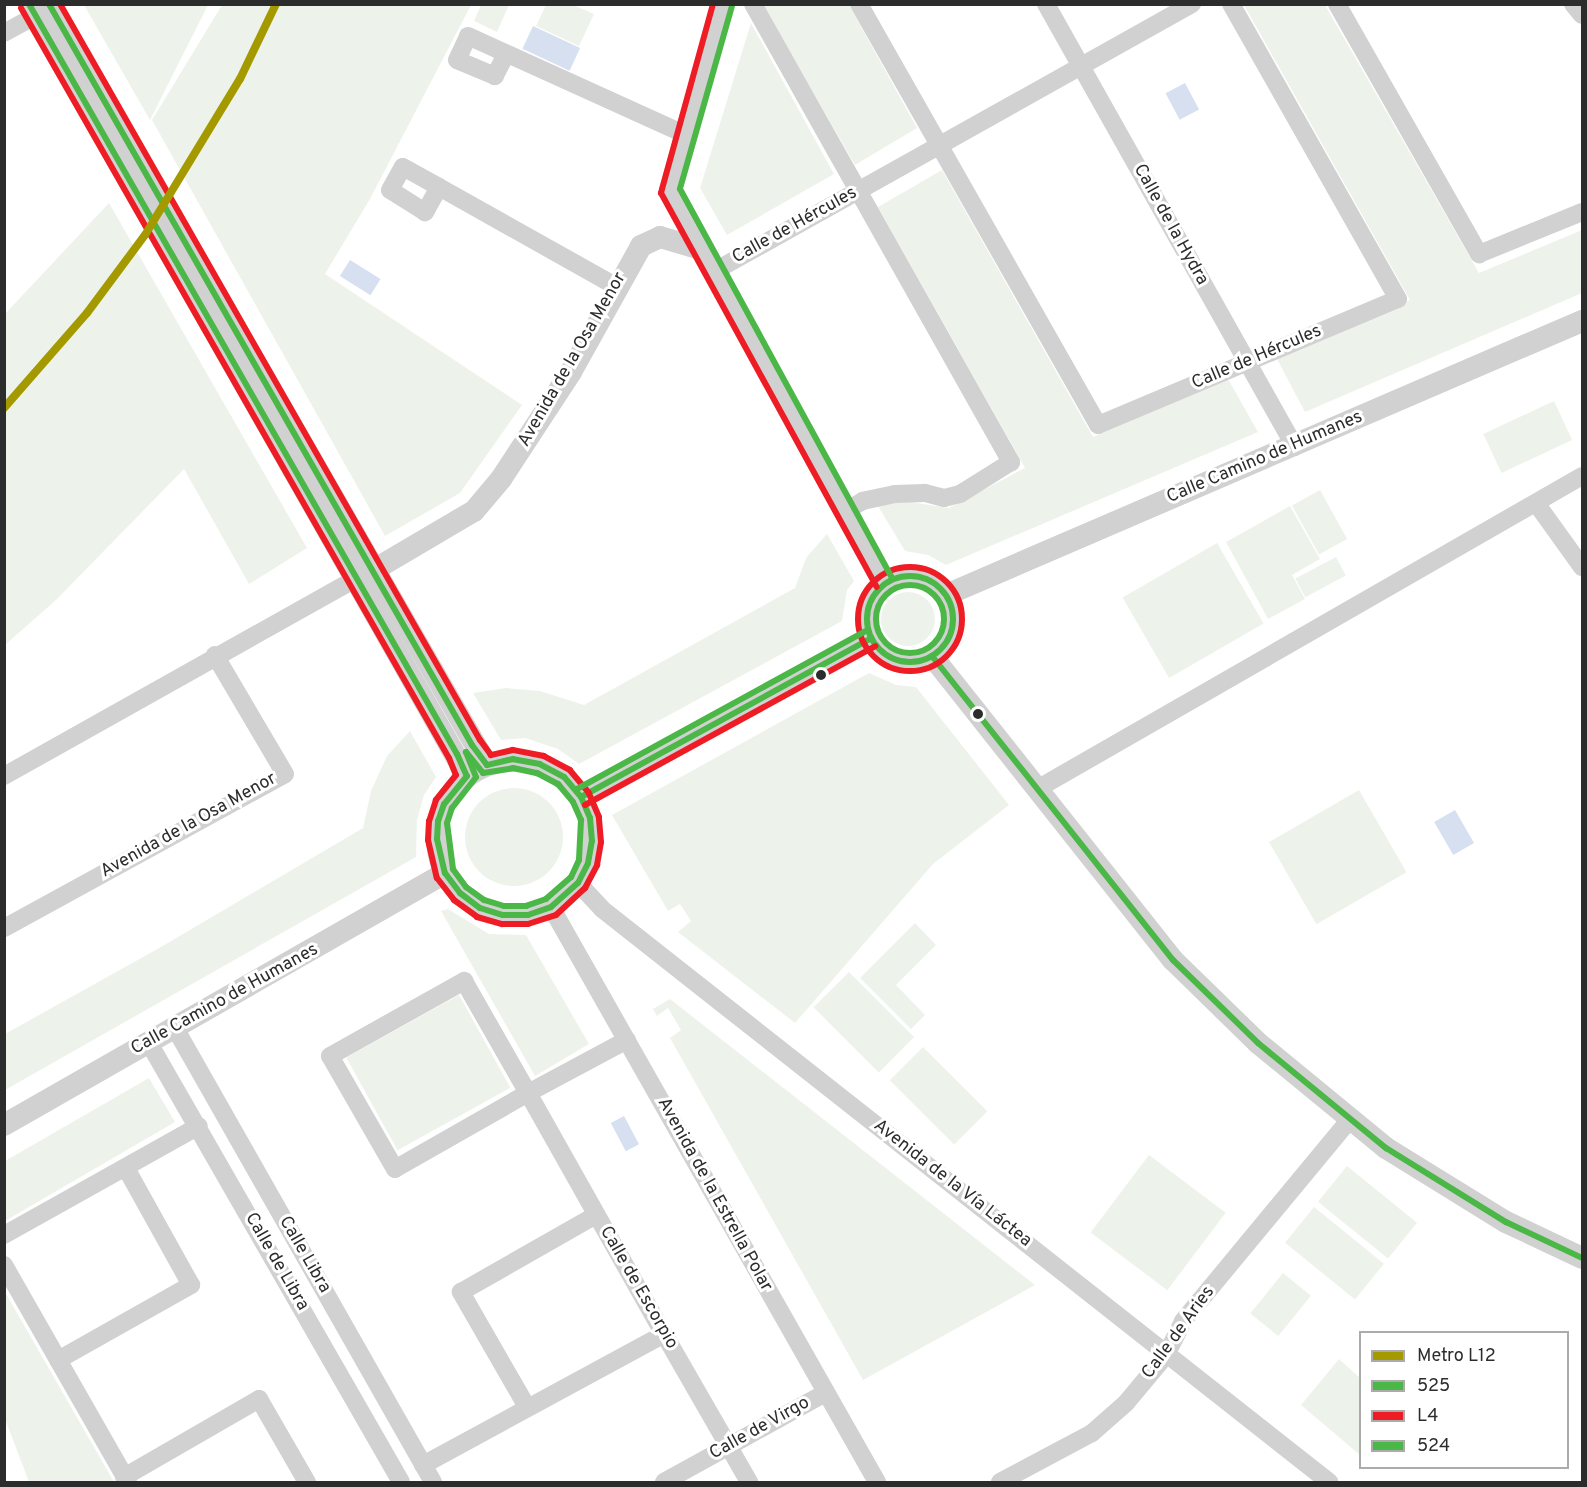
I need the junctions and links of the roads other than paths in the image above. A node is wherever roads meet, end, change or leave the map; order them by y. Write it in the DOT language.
graph roads {
  1 [pos="723,4"];
  2 [pos="753,4"];
  3 [pos="858,4"];
  4 [pos="1046,4"];
  5 [pos="1192,4"];
  6 [pos="1231,4"];
  7 [pos="1337,4"];
  8 [pos="1573,4"];
  9 [pos="38,8"];
  10 [pos="1582,15"];
  11 [pos="4,33"];
  12 [pos="506,54"];
  13 [pos="1082,67"];
  14 [pos="684,134"];
  15 [pos="939,147"];
  16 [pos="439,187"];
  17 [pos="858,191"];
  18 [pos="1582,212"];
  19 [pos="701,249"];
  20 [pos="713,272"];
  21 [pos="616,287"];
  22 [pos="1582,321"];
  23 [pos="1248,362"];
  24 [pos="1295,447"];
  25 [pos="1582,476"];
  26 [pos="1536,503"];
  27 [pos="847,510"];
  28 [pos="1582,567"];
  29 [pos="364,575"];
  30 [pos="885,583"];
  31 [pos="946,595"];
  32 [pos="871,638"];
  33 [pos="215,656"];
  34 [pos="932,656"];
  35 [pos="487,765"];
  36 [pos="4,776"];
  37 [pos="467,776"];
  38 [pos="1037,789"];
  39 [pos="581,797"];
  40 [pos="445,873"];
  41 [pos="578,883"];
  42 [pos="551,907"];
  43 [pos="4,928"];
  44 [pos="175,1028"];
  45 [pos="627,1040"];
  46 [pos="149,1043"];
  47 [pos="528,1093"];
  48 [pos="1349,1120"];
  49 [pos="4,1125"];
  50 [pos="199,1126"];
  51 [pos="126,1168"];
  52 [pos="596,1215"];
  53 [pos="4,1235"];
  54 [pos="1582,1258"];
  55 [pos="4,1265"];
  56 [pos="664,1334"];
  57 [pos="1166,1355"];
  58 [pos="58,1360"];
  59 [pos="825,1394"];
  60 [pos="527,1407"];
  61 [pos="729,1446"];
  62 [pos="423,1465"];
  63 [pos="126,1480"];
  64 [pos="306,1482"];
  65 [pos="401,1482"];
  66 [pos="433,1482"];
  67 [pos="664,1482"];
  68 [pos="749,1482"];
  69 [pos="877,1482"];
  70 [pos="1000,1482"];
  71 [pos="1329,1482"];
  1 -- 14 [label="street"];
  2 -- 17 [label="street"];
  3 -- 15 [label="street, Calle de Hércules"];
  4 -- 13 [label="street, Calle de la Hydra"];
  5 -- 13 [label="street, Calle de Hércules"];
  6 -- 23 [label="street, Calle de Hércules"];
  7 -- 18 [label="street"];
  8 -- 10 [label="street"];
  9 -- 11 [label="street"];
  9 -- 29 [label="street"];
  12 -- 14 [label="street"];
  13 -- 15 [label="street, Calle de Hércules"];
  13 -- 23 [label="street, Calle de la Hydra"];
  14 -- 19 [label="street"];
  15 -- 17 [label="street, Calle de Hércules"];
  15 -- 23 [label="street, Calle de Hércules"];
  16 -- 21 [label="street"];
  17 -- 20 [label="street, Calle de Hércules"];
  17 -- 27 [label="street"];
  19 -- 20 [label="street"];
  19 -- 21 [label="street, Avenida de la Osa Menor"];
  20 -- 27 [label="street"];
  21 -- 29 [label="street, Avenida de la Osa Menor"];
  22 -- 24 [label="street, Calle Camino de Humanes"];
  23 -- 24 [label="street, Calle de la Hydra"];
  24 -- 31 [label="street, Calle Camino de Humanes"];
  25 -- 26 [label="street"];
  26 -- 28 [label="street"];
  26 -- 38 [label="street"];
  27 -- 30 [label="street"];
  29 -- 33 [label="street, Avenida de la Osa Menor"];
  29 -- 35 [label="street"];
  29 -- 37 [label="street"];
  30 -- 31 [label="street"];
  30 -- 32 [label="street"];
  31 -- 34 [label="street"];
  32 -- 34 [label="street"];
  32 -- 39 [label="street"];
  33 -- 36 [label="street, Avenida de la Osa Menor"];
  33 -- 43 [label="street, Avenida de la Osa Menor"];
  34 -- 38 [label="street"];
  35 -- 37 [label="street"];
  35 -- 39 [label="street"];
  37 -- 40 [label="street"];
  38 -- 48 [label="street"];
  39 -- 41 [label="street"];
  40 -- 42 [label="street"];
  40 -- 44 [label="street, Calle Camino de Humanes"];
  41 -- 42 [label="street"];
  41 -- 57 [label="street, Avenida de la Vía Láctea"];
  42 -- 45 [label="street, Avenida de la Estrella Polar"];
  44 -- 46 [label="street, Calle Camino de Humanes"];
  44 -- 62 [label="street, Calle Libra"];
  45 -- 47 [label="street, Calle de Escorpio"];
  45 -- 59 [label="street, Avenida de la Estrella Polar"];
  46 -- 49 [label="street, Calle Camino de Humanes"];
  46 -- 50 [label="street, Calle de Libra"];
  47 -- 47 [label="street, Calle de Escorpio"];
  47 -- 52 [label="street, Calle de Escorpio"];
  48 -- 54 [label="street"];
  48 -- 57 [label="street, Calle de Aries"];
  50 -- 51 [label="street"];
  50 -- 65 [label="street, Calle de Libra"];
  51 -- 53 [label="street"];
  51 -- 58 [label="street"];
  52 -- 56 [label="street, Calle de Escorpio"];
  52 -- 60 [label="street"];
  55 -- 58 [label="street"];
  56 -- 60 [label="street"];
  56 -- 61 [label="street, Calle de Escorpio"];
  57 -- 70 [label="street, Calle de Aries"];
  57 -- 71 [label="street, Avenida de la Vía Láctea"];
  58 -- 63 [label="street"];
  59 -- 61 [label="street, Calle de Virgo"];
  59 -- 69 [label="street, Avenida de la Estrella Polar"];
  60 -- 62 [label="street"];
  61 -- 67 [label="street, Calle de Virgo"];
  61 -- 68 [label="street, Calle de Escorpio"];
  62 -- 66 [label="street, Calle Libra"];
  63 -- 64 [label="street"];
}
